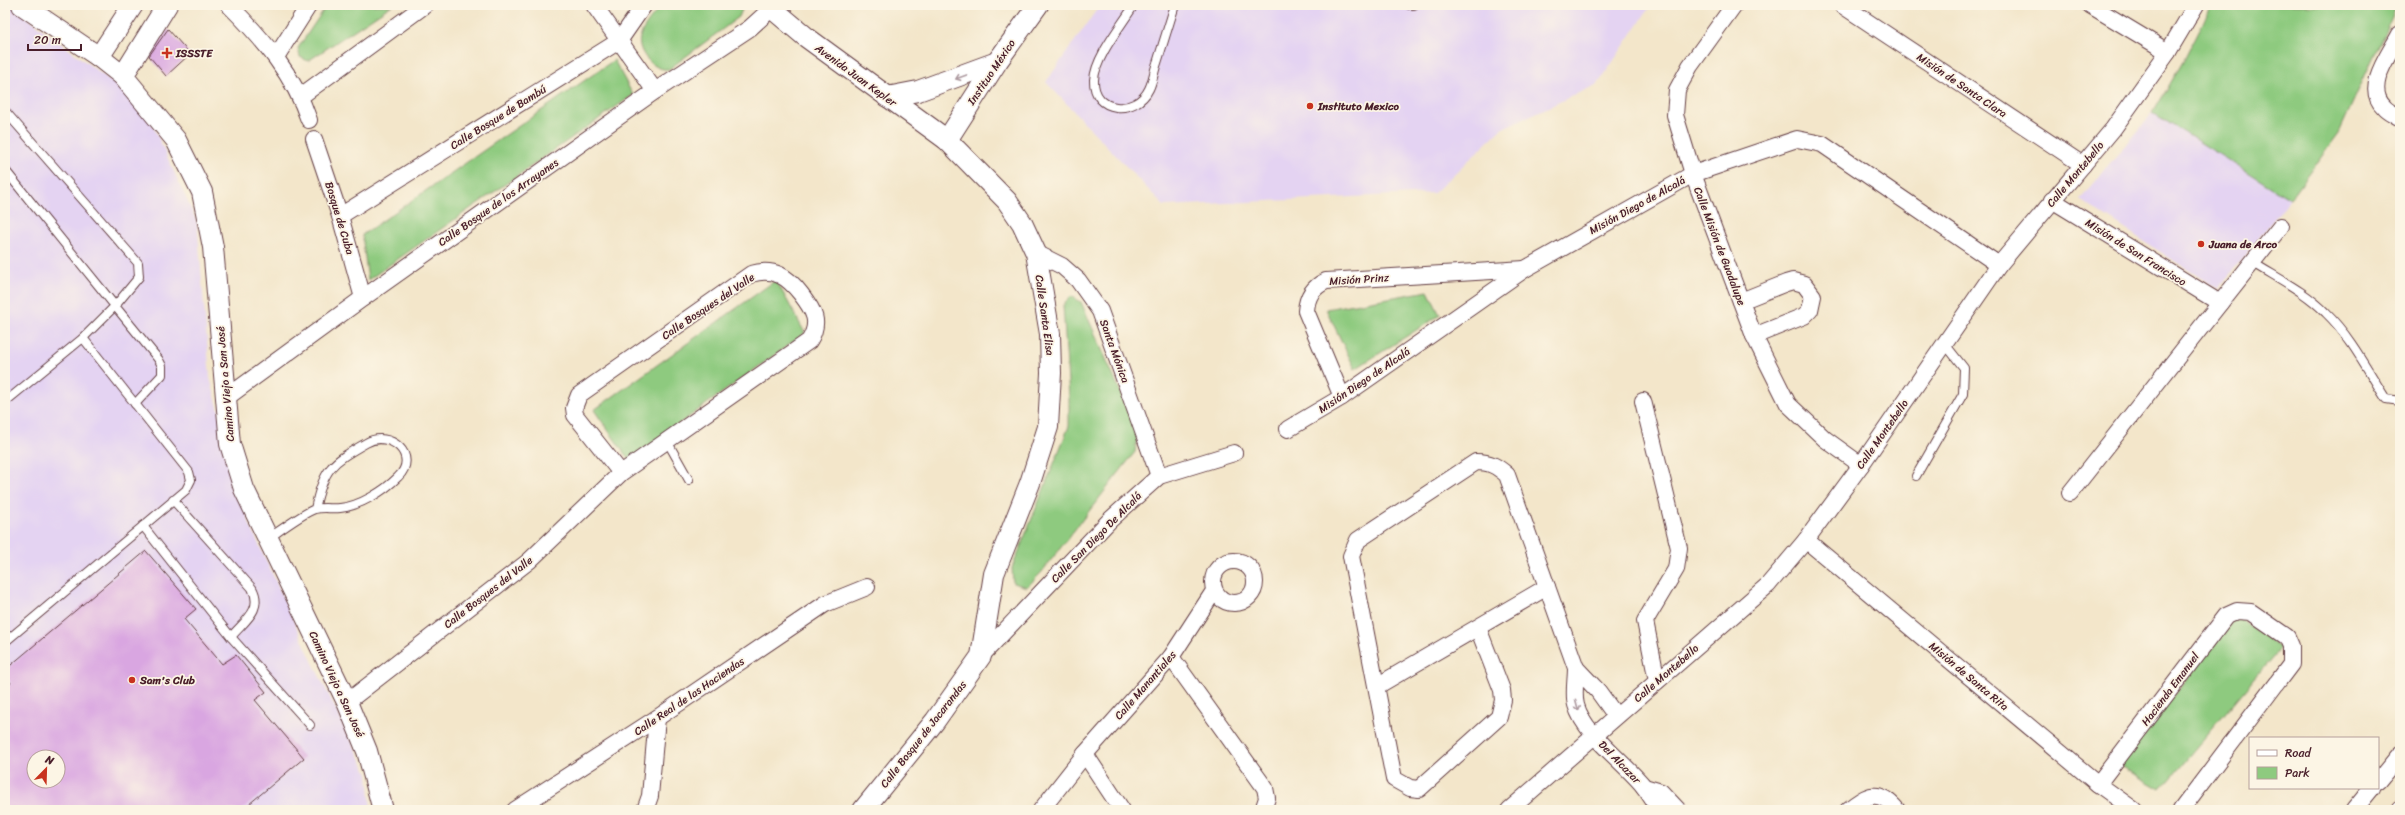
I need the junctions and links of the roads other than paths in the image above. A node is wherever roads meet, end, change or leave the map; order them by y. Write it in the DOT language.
graph roads {
  1 [pos="22,5"];
  2 [pos="133,5"];
  3 [pos="168,5"];
  4 [pos="229,5"];
  5 [pos="308,5"];
  6 [pos="425,5"];
  7 [pos="594,5"];
  8 [pos="644,5"];
  9 [pos="1038,5"];
  10 [pos="1134,5"];
  11 [pos="1175,5"];
  12 [pos="1408,5"];
  13 [pos="1414,5"];
  14 [pos="1734,5"];
  15 [pos="1842,5"];
  16 [pos="2090,5"];
  17 [pos="2196,5"];
  18 [pos="770,7"];
  19 [pos="2400,34"];
  20 [pos="619,41"];
  21 [pos="2168,52"];
  22 [pos="99,57"];
  23 [pos="276,57"];
  24 [pos="997,62"];
  25 [pos="123,76"];
  26 [pos="655,91"];
  27 [pos="301,96"];
  28 [pos="887,97"];
  29 [pos="5,111"];
  30 [pos="2400,118"];
  31 [pos="309,120"];
  32 [pos="314,139"];
  33 [pos="947,140"];
  34 [pos="2083,165"];
  35 [pos="5,170"];
  36 [pos="1693,174"];
  37 [pos="2052,200"];
  38 [pos="340,216"];
  39 [pos="2281,226"];
  40 [pos="1036,253"];
  41 [pos="2252,262"];
  42 [pos="1999,265"];
  43 [pos="1525,269"];
  44 [pos="363,298"];
  45 [pos="1741,301"];
  46 [pos="2220,303"];
  47 [pos="115,306"];
  48 [pos="1754,336"];
  49 [pos="83,338"];
  50 [pos="1945,344"];
  51 [pos="226,398"];
  52 [pos="1342,398"];
  53 [pos="1643,400"];
  54 [pos="2400,401"];
  55 [pos="5,402"];
  56 [pos="134,404"];
  57 [pos="1288,428"];
  58 [pos="667,441"];
  59 [pos="1234,453"];
  60 [pos="1861,465"];
  61 [pos="621,473"];
  62 [pos="1159,476"];
  63 [pos="1916,476"];
  64 [pos="689,480"];
  65 [pos="2070,493"];
  66 [pos="174,500"];
  67 [pos="315,509"];
  68 [pos="142,526"];
  69 [pos="268,538"];
  70 [pos="1806,540"];
  71 [pos="867,587"];
  72 [pos="1547,587"];
  73 [pos="1214,591"];
  74 [pos="1478,628"];
  75 [pos="231,636"];
  76 [pos="5,642"];
  77 [pos="981,656"];
  78 [pos="1171,657"];
  79 [pos="1576,668"];
  80 [pos="1657,681"];
  81 [pos="1377,686"];
  82 [pos="347,702"];
  83 [pos="1616,716"];
  84 [pos="657,718"];
  85 [pos="310,725"];
  86 [pos="1595,736"];
  87 [pos="1085,754"];
  88 [pos="2400,754"];
  89 [pos="2379,780"];
  90 [pos="2098,784"];
  91 [pos="1644,788"];
  92 [pos="2371,789"];
  93 [pos="383,810"];
  94 [pos="515,810"];
  95 [pos="645,810"];
  96 [pos="863,810"];
  97 [pos="1041,810"];
  98 [pos="1122,810"];
  99 [pos="1263,810"];
  100 [pos="1509,810"];
  101 [pos="1661,810"];
  102 [pos="1678,810"];
  103 [pos="1848,810"];
  104 [pos="1897,810"];
  105 [pos="2134,810"];
  106 [pos="2181,810"];
  107 [pos="2354,810"];
  1 -- 22 [label="street, Camino Viejo a San José"];
  2 -- 22 [label="street"];
  3 -- 25 [label="street"];
  4 -- 23 [label="street"];
  5 -- 23 [label="street"];
  6 -- 27 [label="street"];
  7 -- 20 [label="street"];
  8 -- 20 [label="street, Calle Bosque de Bambú"];
  9 -- 24 [label="street, Instituo México"];
  10 -- 11 [label="lane"];
  12 -- 13 [label="lane"];
  14 -- 36 [label="street, Calle Misión de Guadalupe"];
  15 -- 34 [label="street, Misión de Santa Clara"];
  16 -- 21 [label="street"];
  17 -- 21 [label="street, Calle Montebello"];
  18 -- 26 [label="street, Calle Bosque de los Arrayanes"];
  18 -- 28 [label="street, Avenida Juan Kepler"];
  19 -- 30 [label="street"];
  20 -- 26 [label="street"];
  20 -- 38 [label="street, Calle Bosque de Bambú"];
  21 -- 34 [label="street, Calle Montebello"];
  22 -- 25 [label="street, Camino Viejo a San José"];
  23 -- 27 [label="street"];
  24 -- 28 [label="street, one-way"];
  24 -- 33 [label="street, Instituo México"];
  25 -- 51 [label="street, Camino Viejo a San José"];
  26 -- 44 [label="street, Calle Bosque de los Arrayanes"];
  27 -- 31 [label="street"];
  28 -- 33 [label="street, Avenida Juan Kepler"];
  29 -- 47 [label="lane"];
  32 -- 38 [label="street, Bosque de Cuba"];
  33 -- 40 [label="street, Calle Santa Elisa"];
  34 -- 37 [label="street, Calle Montebello"];
  35 -- 47 [label="lane"];
  36 -- 42 [label="street, Misión Diego de Alcalá"];
  36 -- 43 [label="street, Misión Diego de Alcalá"];
  36 -- 45 [label="street, Calle Misión de Guadalupe"];
  37 -- 42 [label="street, Calle Montebello"];
  37 -- 46 [label="street, Misión de San Francisco"];
  38 -- 44 [label="street, Bosque de Cuba"];
  39 -- 41 [label="street"];
  40 -- 62 [label="street, Santa Mónica"];
  40 -- 77 [label="street, Calle Santa Elisa"];
  41 -- 46 [label="street"];
  41 -- 54 [label="lane"];
  42 -- 50 [label="street, Calle Montebello"];
  43 -- 52 [label="street, Misión Diego de Alcalá"];
  43 -- 52 [label="street, Misión Prinz"];
  44 -- 51 [label="street, Calle Bosque de los Arrayanes"];
  45 -- 48 [label="street, Calle Misión de Guadalupe"];
  45 -- 48 [label="street"];
  46 -- 65 [label="street"];
  47 -- 49 [label="lane"];
  47 -- 56 [label="lane"];
  48 -- 60 [label="street, Calle Misión de Guadalupe"];
  49 -- 55 [label="lane"];
  49 -- 56 [label="lane"];
  50 -- 60 [label="street, Calle Montebello"];
  50 -- 63 [label="lane"];
  51 -- 69 [label="street, Camino Viejo a San José"];
  52 -- 57 [label="street, Misión Diego de Alcalá"];
  53 -- 80 [label="street"];
  56 -- 66 [label="lane"];
  58 -- 61 [label="street, Calle Bosques del Valle"];
  58 -- 61 [label="street, Calle Bosques del Valle"];
  58 -- 64 [label="lane"];
  59 -- 62 [label="street, Calle San Diego De Alcalá"];
  60 -- 70 [label="street, Calle Montebello"];
  61 -- 82 [label="street, Calle Bosques del Valle"];
  62 -- 77 [label="street, Calle San Diego De Alcalá"];
  66 -- 68 [label="lane"];
  66 -- 75 [label="lane"];
  67 -- 67 [label="lane"];
  67 -- 69 [label="lane"];
  68 -- 75 [label="lane"];
  68 -- 76 [label="lane"];
  69 -- 82 [label="street, Camino Viejo a San José"];
  70 -- 80 [label="street, Calle Montebello"];
  70 -- 90 [label="street, Misión de Santa Rita"];
  71 -- 84 [label="street, Calle Real de las Haciendas"];
  72 -- 74 [label="street"];
  72 -- 79 [label="street"];
  72 -- 81 [label="street"];
  73 -- 78 [label="street, Calle Manantiales"];
  74 -- 81 [label="street"];
  74 -- 81 [label="street"];
  75 -- 85 [label="lane"];
  77 -- 96 [label="street, Calle Bosque de Jacarandas"];
  78 -- 87 [label="street, Calle Manantiales"];
  78 -- 99 [label="street"];
  79 -- 83 [label="street"];
  79 -- 86 [label="street, Del Alcazar, one-way"];
  80 -- 83 [label="street, Calle Montebello"];
  82 -- 93 [label="street, Camino Viejo a San José"];
  83 -- 86 [label="street, Calle Montebello"];
  84 -- 94 [label="street, Calle Real de las Haciendas"];
  84 -- 95 [label="street"];
  86 -- 91 [label="street, Del Alcazar"];
  86 -- 100 [label="street, Calle Montebello"];
  87 -- 97 [label="street, Calle Manantiales"];
  87 -- 98 [label="street"];
  88 -- 89 [label="street"];
  90 -- 105 [label="street, Misión de Santa Rita"];
  90 -- 106 [label="street, Hacienda Emanuel"];
  91 -- 101 [label="street, Del Alcazar"];
  91 -- 102 [label="street, Del Alcazar"];
  92 -- 107 [label="street"];
  103 -- 104 [label="street"];
}
